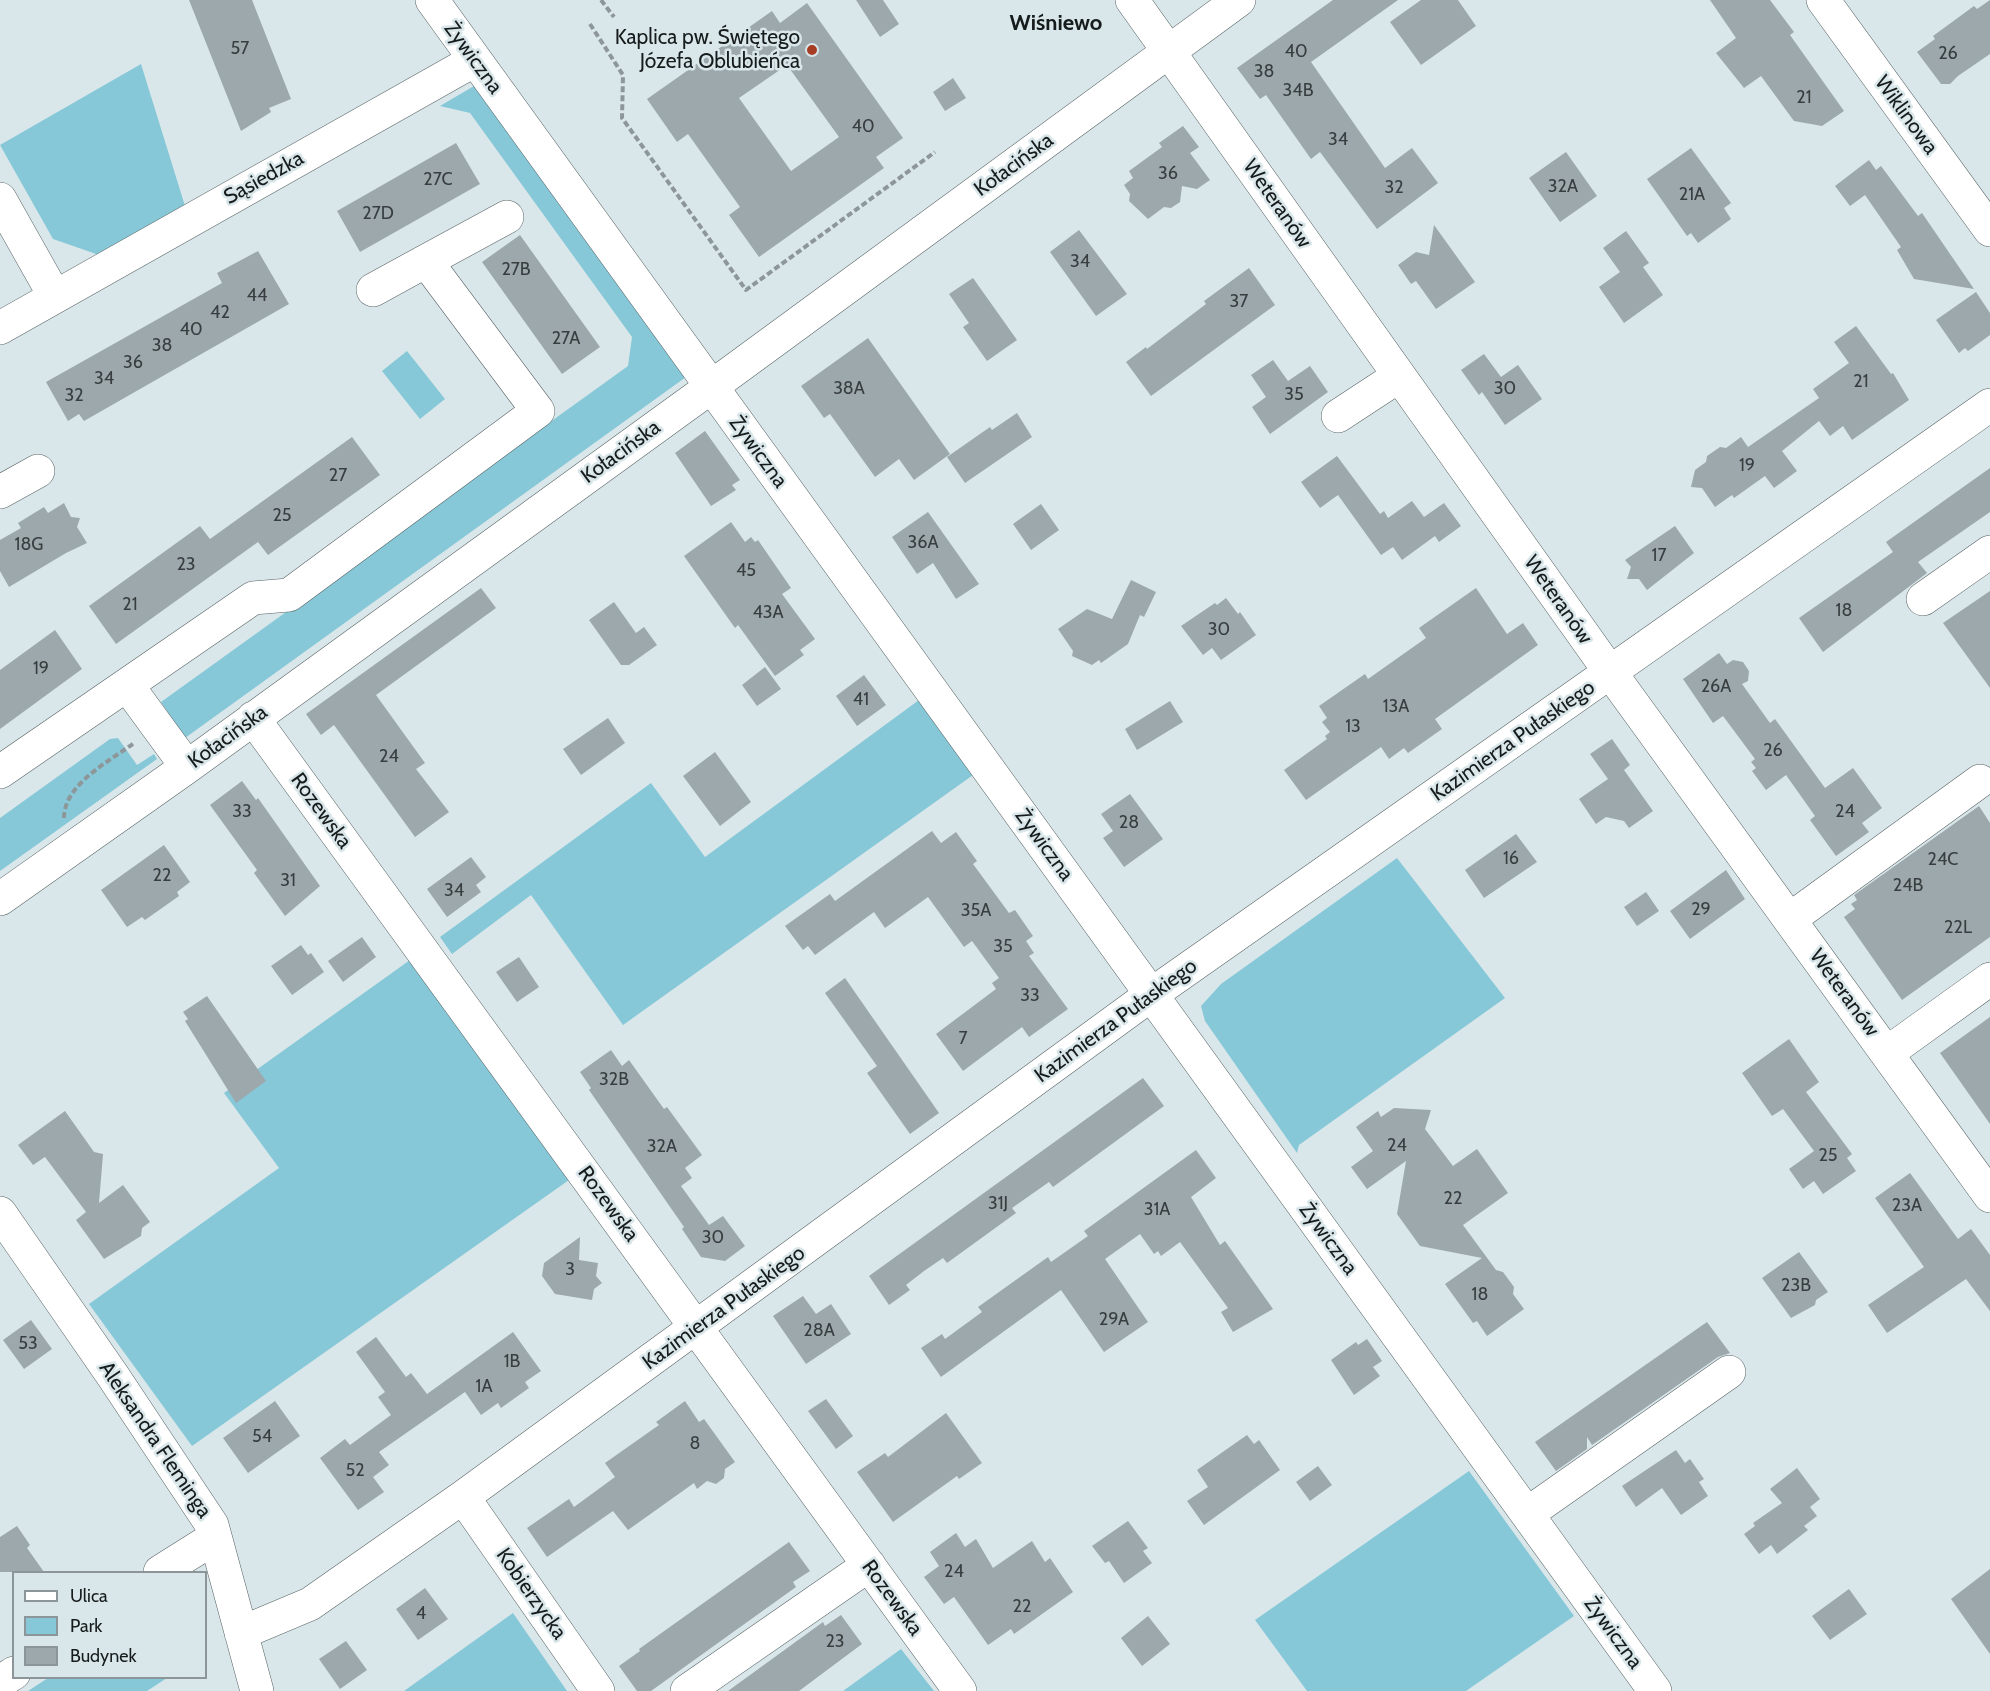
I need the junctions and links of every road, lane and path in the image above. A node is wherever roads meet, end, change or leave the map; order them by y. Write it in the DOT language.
graph roads {
  1 [pos="432,0"];
  2 [pos="601,0"];
  3 [pos="1132,0"];
  4 [pos="1239,0"];
  5 [pos="1823,0"];
  6 [pos="614,17"];
  7 [pos="591,24"];
  8 [pos="1168,51"];
  9 [pos="475,60"];
  10 [pos="936,152"];
  11 [pos="0,199"];
  12 [pos="507,217"];
  13 [pos="1990,230"];
  14 [pos="426,261"];
  15 [pos="373,290"];
  16 [pos="54,296"];
  17 [pos="0,328"];
  18 [pos="1399,376"];
  19 [pos="711,387"];
  20 [pos="1338,416"];
  21 [pos="1986,416"];
  22 [pos="38,471"];
  23 [pos="0,492"];
  24 [pos="1990,552"];
  25 [pos="1923,599"];
  26 [pos="1610,672"];
  27 [pos="127,685"];
  28 [pos="253,718"];
  29 [pos="159,728"];
  30 [pos="187,767"];
  31 [pos="0,772"];
  32 [pos="1980,781"];
  33 [pos="73,847"];
  34 [pos="0,899"];
  35 [pos="1790,919"];
  36 [pos="1990,979"];
  37 [pos="1152,994"];
  38 [pos="1887,1053"];
  39 [pos="1990,1196"];
  40 [pos="0,1213"];
  41 [pos="698,1327"];
  42 [pos="1729,1372"];
  43 [pos="464,1497"];
  44 [pos="1527,1514"];
  45 [pos="214,1538"];
  46 [pos="869,1565"];
  47 [pos="162,1571"];
  48 [pos="241,1633"];
  49 [pos="1652,1690"];
  50 [pos="257,1691"];
  51 [pos="598,1691"];
  52 [pos="687,1691"];
  53 [pos="960,1691"];
  1 -- 9 [label="street, Żywiczna"];
  2 -- 6 [label="path"];
  3 -- 8 [label="street, Weteranów"];
  4 -- 8 [label="street, Kołacińska"];
  5 -- 13 [label="street, Wiklinowa"];
  7 -- 10 [label="path"];
  8 -- 18 [label="street, Weteranów"];
  8 -- 19 [label="street, Kołacińska"];
  9 -- 16 [label="street, Sąsiedzka"];
  9 -- 19 [label="street, Żywiczna"];
  11 -- 16 [label="street"];
  12 -- 14 [label="street"];
  14 -- 15 [label="street"];
  14 -- 27 [label="street"];
  16 -- 17 [label="street, Sąsiedzka"];
  18 -- 20 [label="street"];
  18 -- 26 [label="street, Weteranów"];
  19 -- 28 [label="street, Kołacińska"];
  19 -- 37 [label="street, Żywiczna"];
  21 -- 26 [label="street, Kazimierza Pułaskiego"];
  22 -- 23 [label="street"];
  24 -- 25 [label="street"];
  26 -- 35 [label="street, Weteranów"];
  26 -- 37 [label="street, Kazimierza Pułaskiego"];
  27 -- 29 [label="street"];
  27 -- 31 [label="street"];
  28 -- 30 [label="street, Kołacińska"];
  28 -- 41 [label="street, Rozewska"];
  29 -- 30 [label="street"];
  29 -- 33 [label="path"];
  30 -- 33 [label="street, Kołacińska"];
  32 -- 35 [label="street"];
  33 -- 34 [label="street, Kołacińska"];
  35 -- 38 [label="street, Weteranów"];
  36 -- 38 [label="street"];
  37 -- 41 [label="street, Kazimierza Pułaskiego"];
  37 -- 44 [label="street, Żywiczna"];
  38 -- 39 [label="street, Weteranów"];
  40 -- 45 [label="street, Aleksandra Fleminga"];
  41 -- 43 [label="street, Kazimierza Pułaskiego"];
  41 -- 46 [label="street, Rozewska"];
  42 -- 44 [label="street"];
  43 -- 48 [label="street, Kazimierza Pułaskiego"];
  43 -- 51 [label="street, Kobierzycka"];
  44 -- 49 [label="street, Żywiczna"];
  45 -- 47 [label="street"];
  45 -- 48 [label="street, Aleksandra Fleminga"];
  46 -- 52 [label="street"];
  46 -- 53 [label="street, Rozewska"];
  48 -- 50 [label="street, Aleksandra Fleminga"];
}
